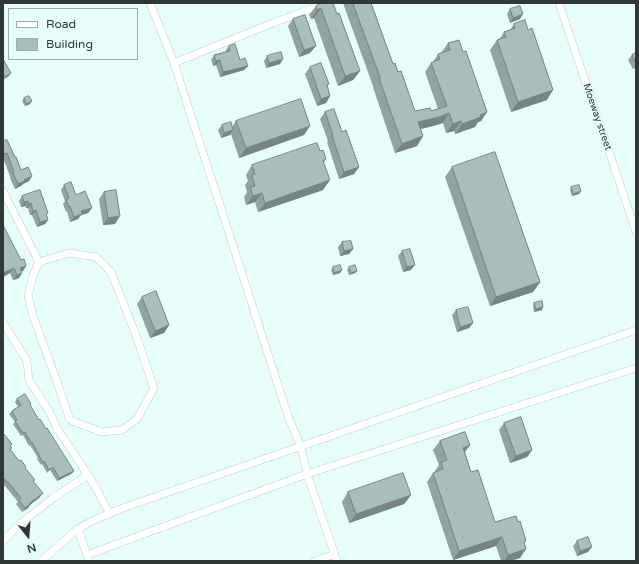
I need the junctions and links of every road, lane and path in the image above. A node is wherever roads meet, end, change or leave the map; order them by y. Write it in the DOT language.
graph roads {
  1 [pos="150,3"];
  2 [pos="327,3"];
  3 [pos="559,3"];
  4 [pos="174,63"];
  5 [pos="3,191"];
  6 [pos="636,232"];
  7 [pos="39,262"];
  8 [pos="3,323"];
  9 [pos="636,330"];
  10 [pos="636,368"];
  11 [pos="300,447"];
  12 [pos="307,474"];
  13 [pos="88,475"];
  14 [pos="109,514"];
  15 [pos="78,529"];
  16 [pos="3,541"];
  17 [pos="88,558"];
  18 [pos="336,558"];
  19 [pos="41,561"];
  20 [pos="315,561"];
  1 -- 4 [label="street"];
  2 -- 4 [label="street"];
  3 -- 6 [label="street, Moeway street"];
  4 -- 11 [label="street"];
  5 -- 7 [label="street"];
  7 -- 7 [label="street"];
  8 -- 13 [label="street"];
  9 -- 11 [label="street"];
  10 -- 12 [label="street"];
  11 -- 12 [label="street"];
  11 -- 14 [label="street"];
  12 -- 17 [label="street"];
  12 -- 18 [label="street"];
  13 -- 14 [label="street"];
  13 -- 16 [label="street"];
  14 -- 15 [label="street"];
  15 -- 17 [label="street"];
  15 -- 19 [label="street"];
  18 -- 20 [label="street"];
}
